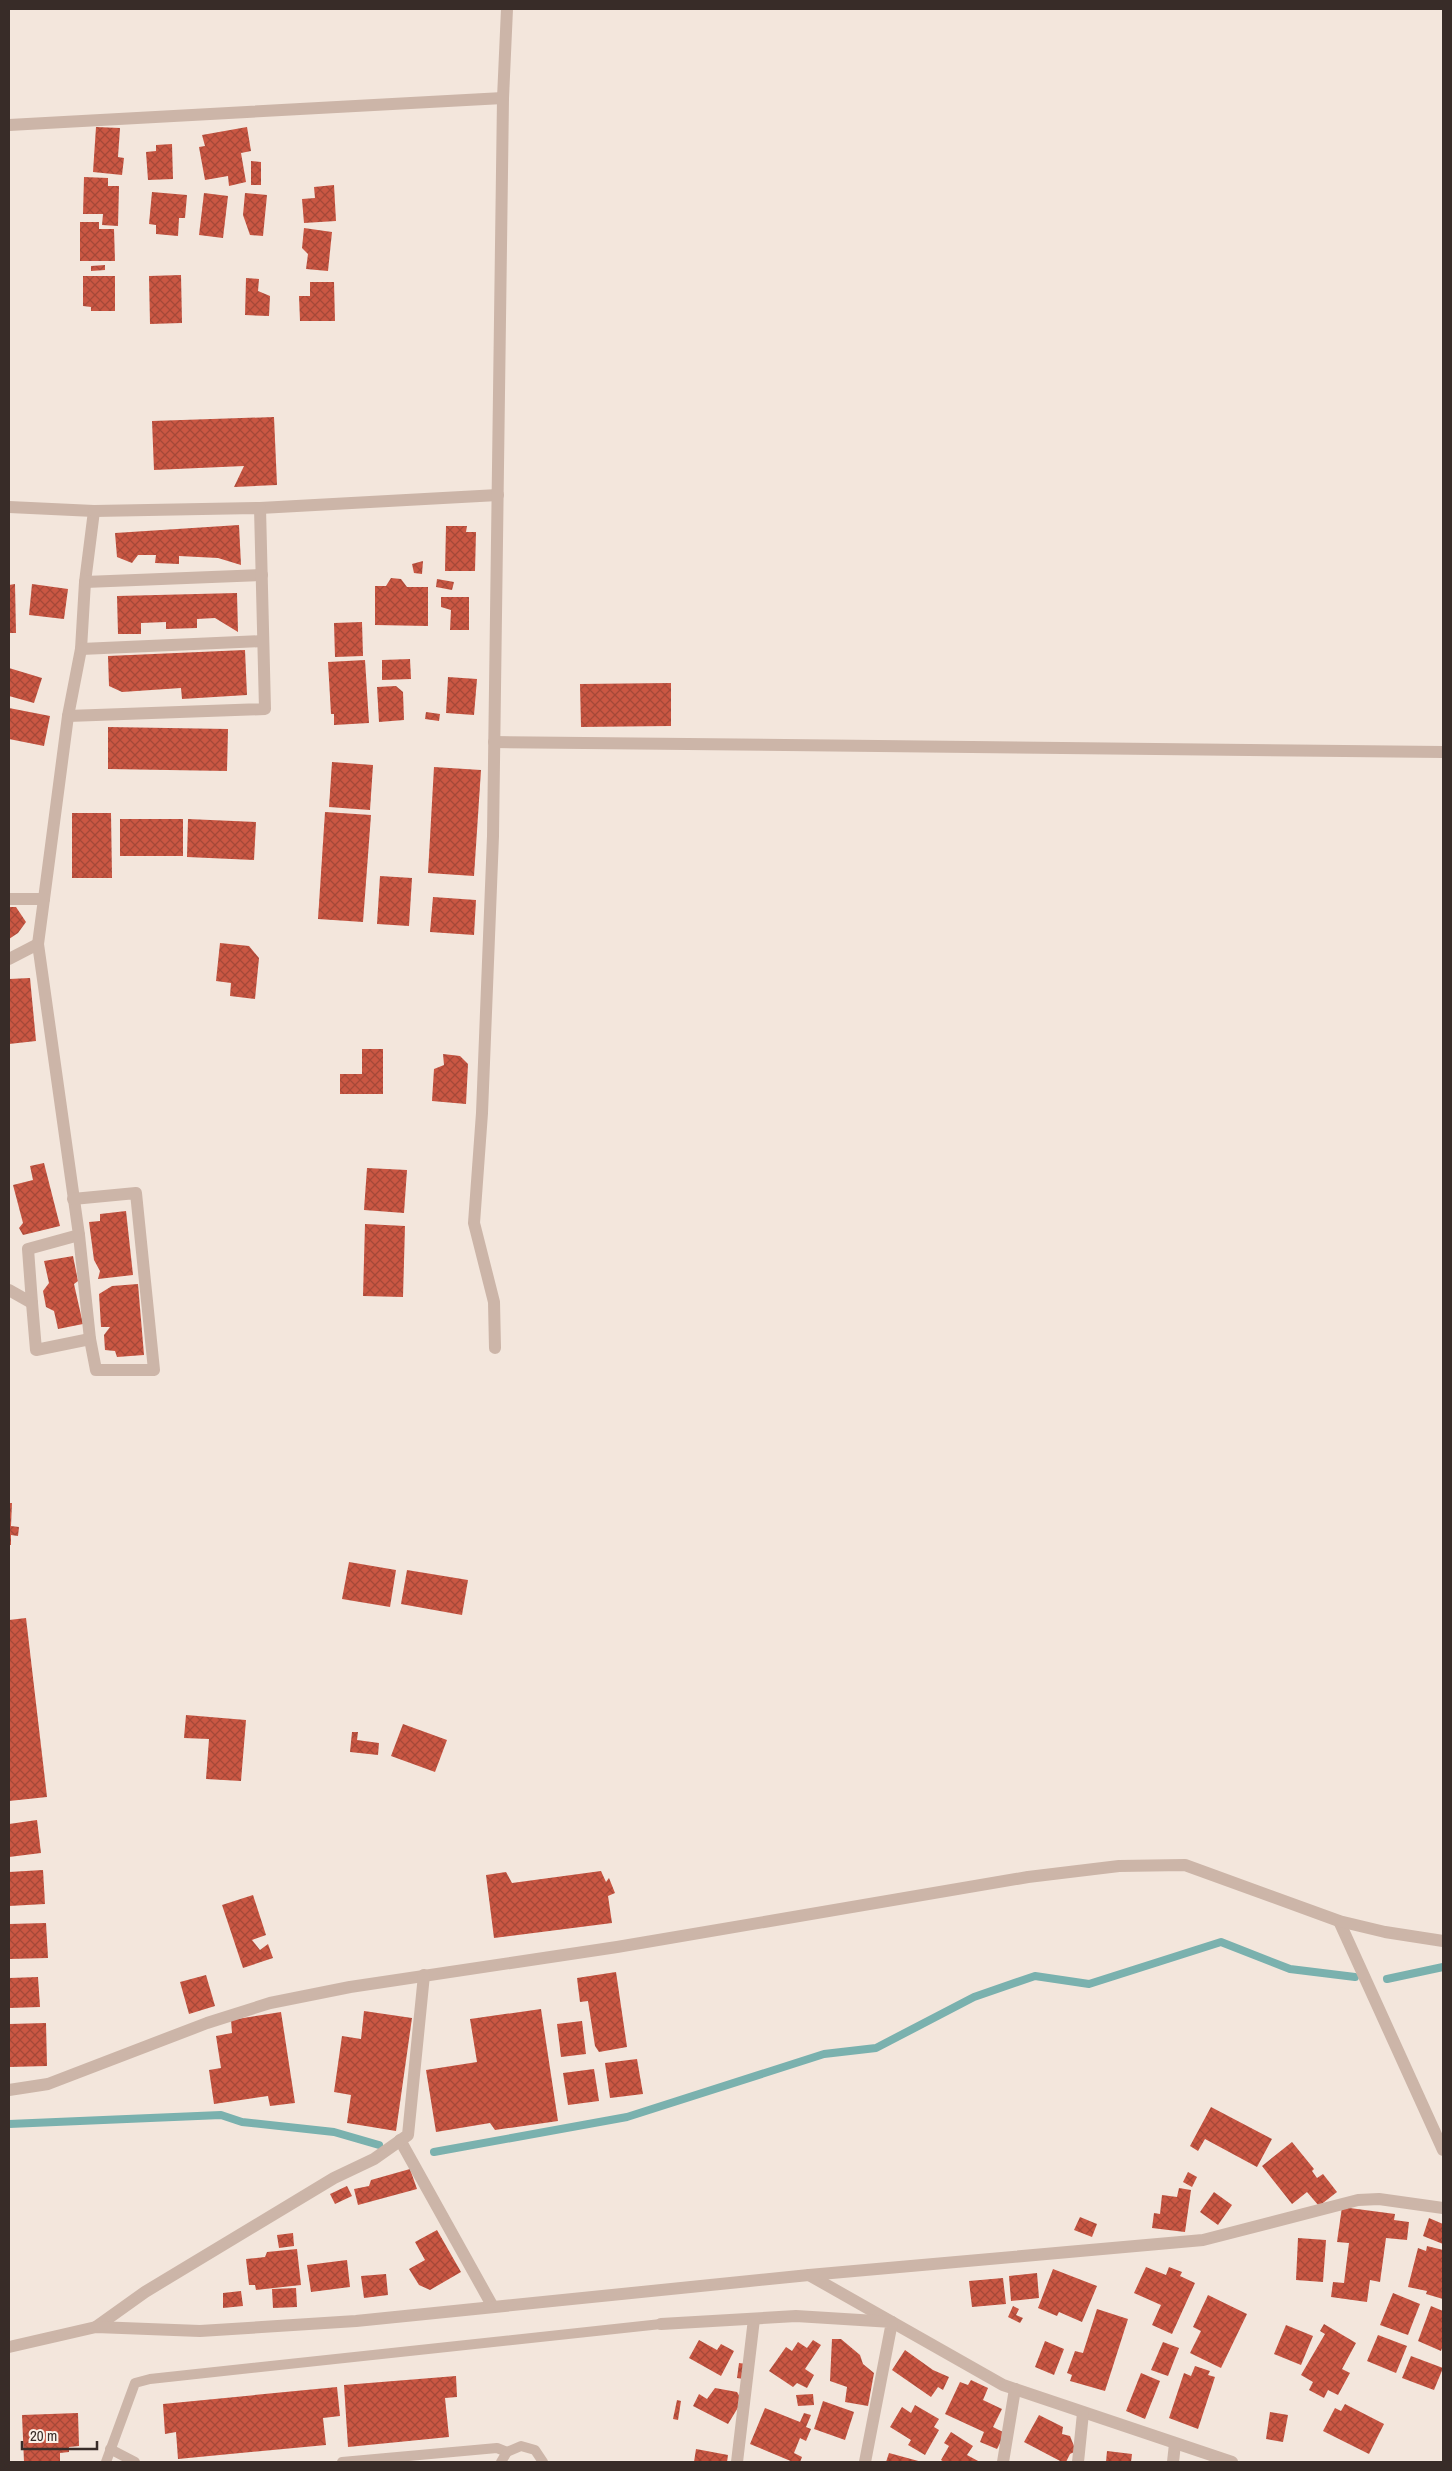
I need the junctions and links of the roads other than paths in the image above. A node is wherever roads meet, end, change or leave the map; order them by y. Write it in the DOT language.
graph roads {
  1 [pos="507,9"];
  2 [pos="503,98"];
  3 [pos="9,125"];
  4 [pos="498,495"];
  5 [pos="9,506"];
  6 [pos="260,508"];
  7 [pos="94,511"];
  8 [pos="262,575"];
  9 [pos="85,582"];
  10 [pos="263,641"];
  11 [pos="81,650"];
  12 [pos="68,716"];
  13 [pos="494,742"];
  14 [pos="1443,752"];
  15 [pos="9,899"];
  16 [pos="44,899"];
  17 [pos="38,944"];
  18 [pos="9,959"];
  19 [pos="73,1199"];
  20 [pos="79,1236"];
  21 [pos="9,1290"];
  22 [pos="32,1303"];
  23 [pos="90,1339"];
  24 [pos="494,1348"];
  25 [pos="1339,1921"];
  26 [pos="1443,1941"];
  27 [pos="424,1975"];
  28 [pos="9,2090"];
  29 [pos="400,2140"];
  30 [pos="1443,2150"];
  31 [pos="1443,2208"];
  32 [pos="809,2275"];
  33 [pos="493,2307"];
  34 [pos="754,2319"];
  35 [pos="892,2322"];
  36 [pos="661,2324"];
  37 [pos="96,2327"];
  38 [pos="9,2347"];
  39 [pos="1015,2389"];
  40 [pos="1083,2412"];
  41 [pos="1175,2444"];
  42 [pos="110,2449"];
  43 [pos="507,2452"];
  44 [pos="106,2462"];
  45 [pos="135,2462"];
  46 [pos="342,2462"];
  47 [pos="502,2462"];
  48 [pos="543,2462"];
  49 [pos="737,2462"];
  50 [pos="865,2462"];
  51 [pos="1003,2462"];
  52 [pos="1078,2462"];
  53 [pos="1173,2462"];
  54 [pos="1232,2462"];
  1 -- 2 [label="street"];
  2 -- 3 [label="street"];
  2 -- 4 [label="street"];
  4 -- 6 [label="street"];
  4 -- 13 [label="street"];
  5 -- 7 [label="street"];
  6 -- 7 [label="street"];
  6 -- 8 [label="street"];
  7 -- 9 [label="street"];
  8 -- 9 [label="street"];
  8 -- 10 [label="street"];
  9 -- 11 [label="street"];
  10 -- 11 [label="street"];
  10 -- 12 [label="street"];
  11 -- 12 [label="street"];
  12 -- 16 [label="street"];
  13 -- 14 [label="street"];
  13 -- 24 [label="street"];
  15 -- 16 [label="street"];
  16 -- 17 [label="street"];
  17 -- 18 [label="street"];
  17 -- 19 [label="street"];
  19 -- 20 [label="street"];
  19 -- 23 [label="street"];
  20 -- 22 [label="street"];
  20 -- 23 [label="street"];
  21 -- 22 [label="street"];
  22 -- 23 [label="street"];
  25 -- 26 [label="street"];
  25 -- 27 [label="street"];
  25 -- 30 [label="street"];
  27 -- 28 [label="street"];
  27 -- 29 [label="street"];
  29 -- 33 [label="street"];
  29 -- 37 [label="street"];
  31 -- 32 [label="street"];
  32 -- 33 [label="street"];
  32 -- 35 [label="street"];
  33 -- 37 [label="street"];
  34 -- 35 [label="street"];
  34 -- 36 [label="street"];
  34 -- 49 [label="street"];
  35 -- 39 [label="street"];
  35 -- 50 [label="street"];
  36 -- 42 [label="lane"];
  37 -- 38 [label="street"];
  39 -- 40 [label="street"];
  39 -- 51 [label="street"];
  40 -- 41 [label="street"];
  40 -- 52 [label="street"];
  41 -- 53 [label="street"];
  41 -- 54 [label="street"];
  42 -- 44 [label="lane"];
  42 -- 45 [label="lane"];
  43 -- 46 [label="lane"];
  43 -- 47 [label="lane"];
  43 -- 48 [label="lane"];
}
